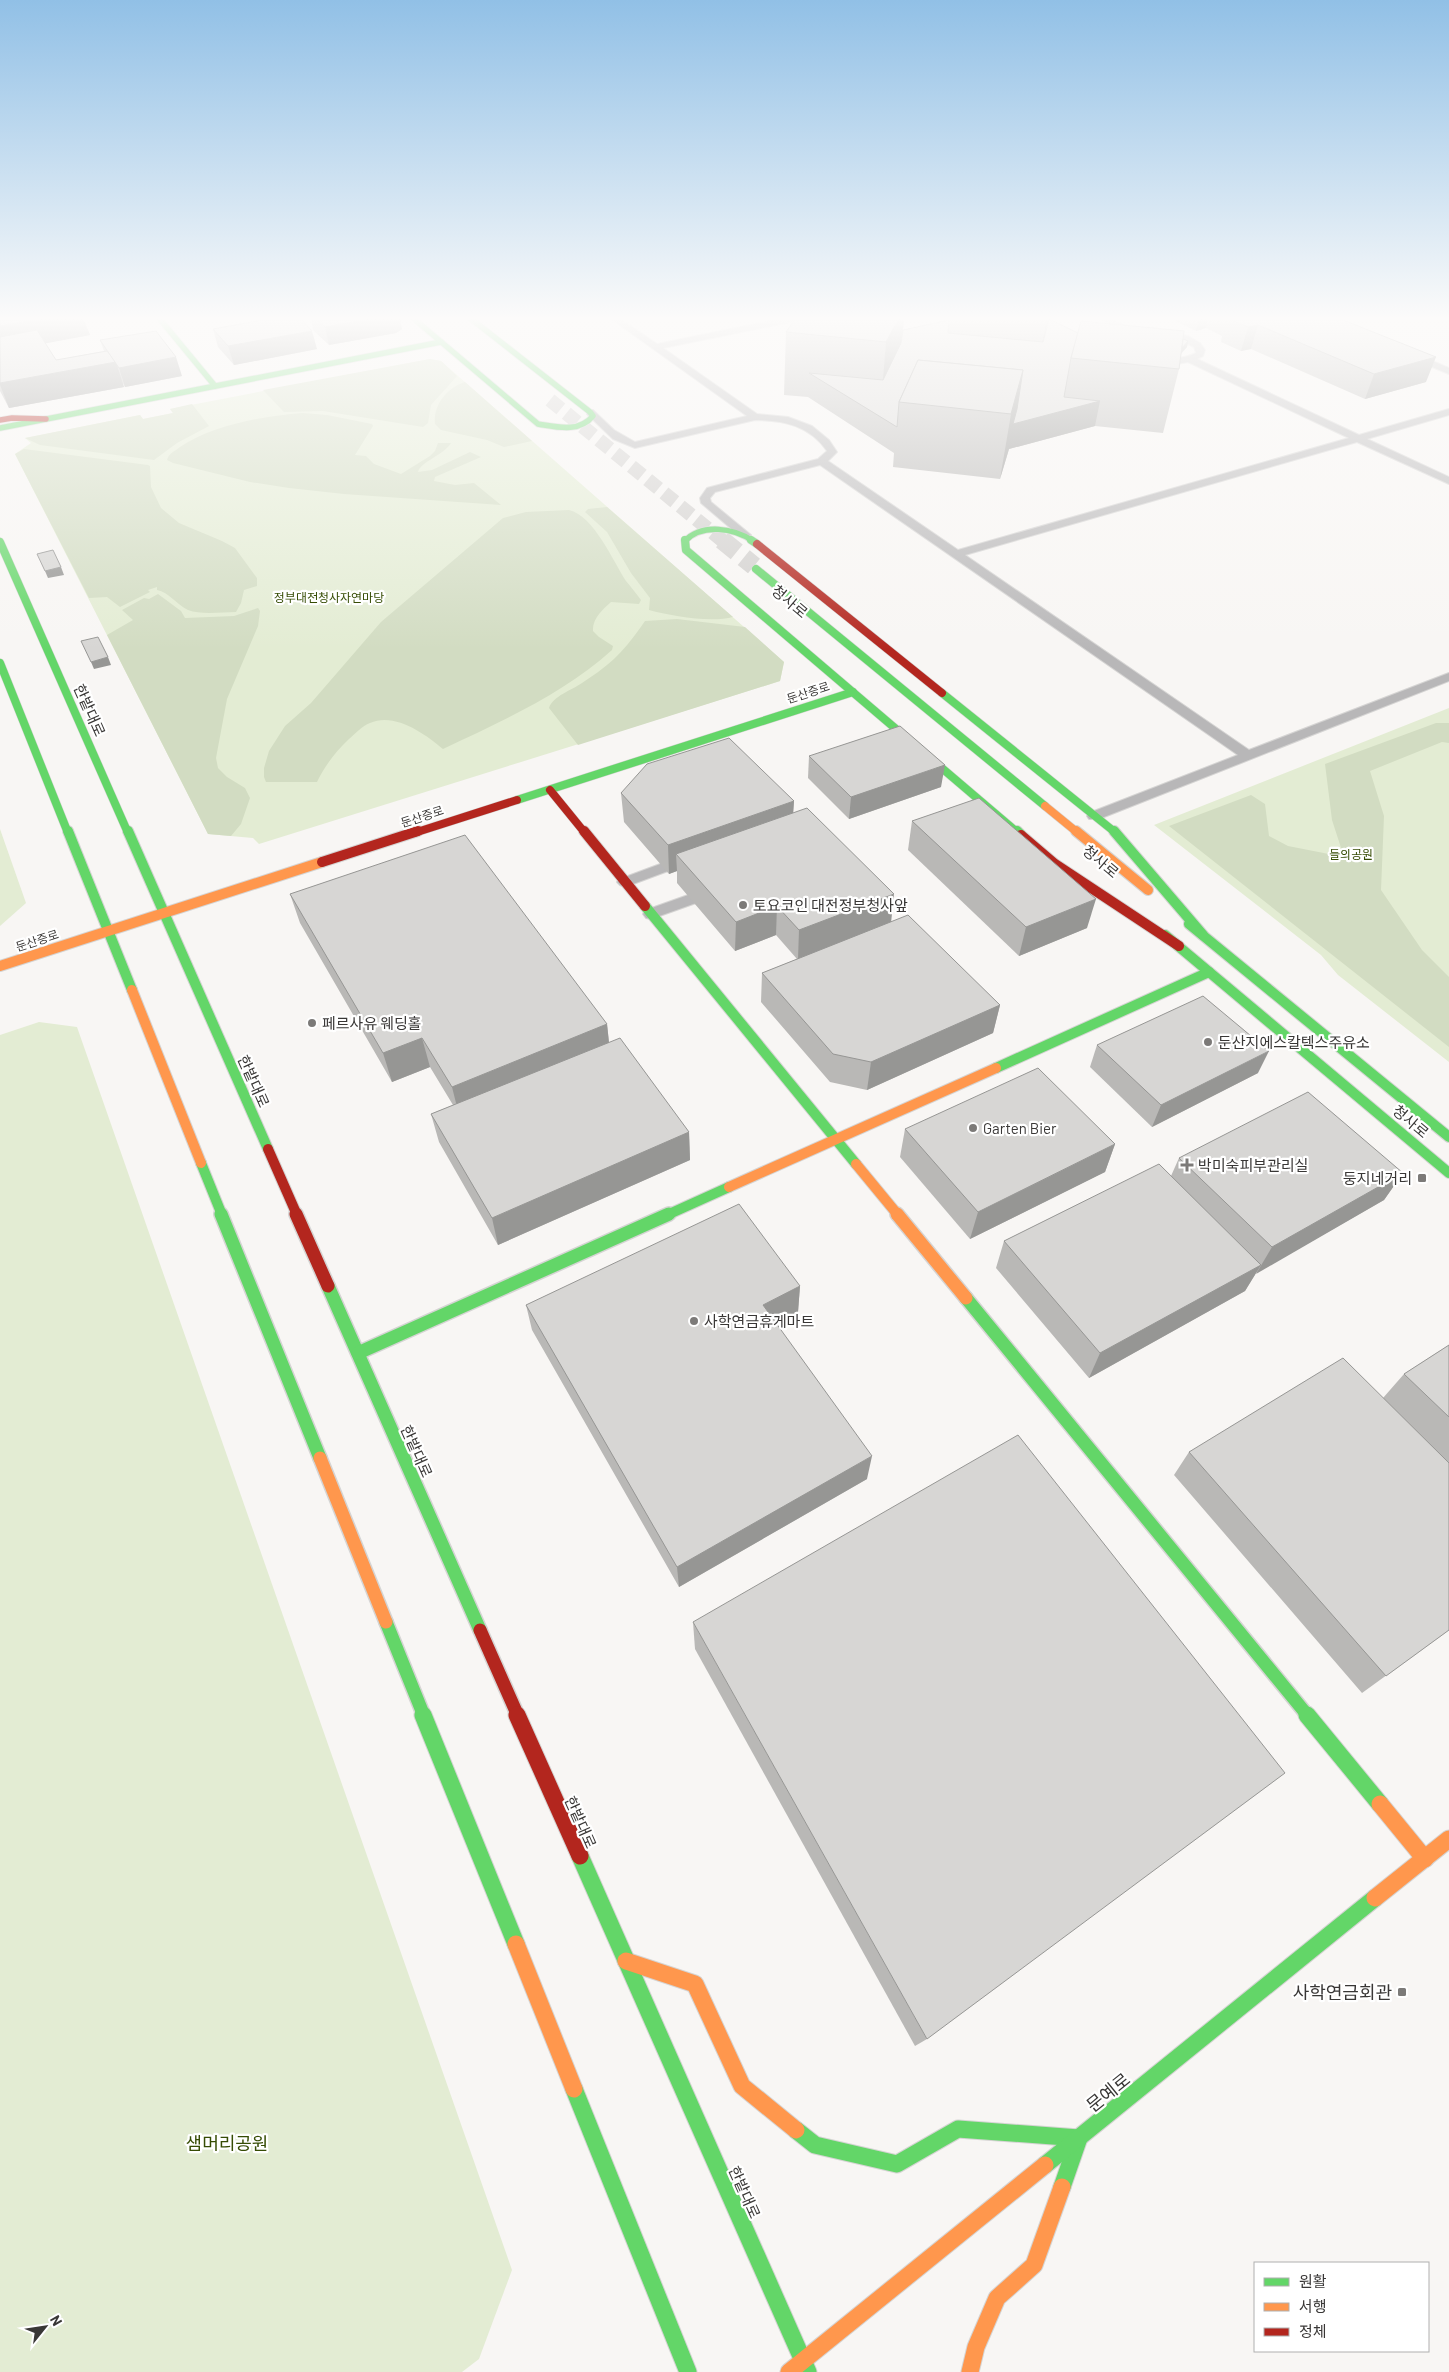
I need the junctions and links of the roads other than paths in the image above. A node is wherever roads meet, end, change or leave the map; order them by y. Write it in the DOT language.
graph roads {
  1 [pos="607,429"];
  2 [pos="705,429"];
  3 [pos="808,429"];
  4 [pos="1339,429"];
  5 [pos="1391,429"];
  6 [pos="1359,438"];
  7 [pos="822,462"];
  8 [pos="1449,481"];
  9 [pos="745,535"];
  10 [pos="0,542"];
  11 [pos="957,554"];
  12 [pos="754,566"];
  13 [pos="0,663"];
  14 [pos="1449,677"];
  15 [pos="853,692"];
  16 [pos="1247,755"];
  17 [pos="550,790"];
  18 [pos="1094,816"];
  19 [pos="663,868"];
  20 [pos="1096,876"];
  21 [pos="625,882"];
  22 [pos="691,899"];
  23 [pos="164,914"];
  24 [pos="651,914"];
  25 [pos="108,932"];
  26 [pos="1203,935"];
  27 [pos="1179,946"];
  28 [pos="0,966"];
  29 [pos="1209,972"];
  30 [pos="1449,1137"];
  31 [pos="836,1139"];
  32 [pos="1449,1172"];
  33 [pos="358,1353"];
  34 [pos="1449,1839"];
  35 [pos="1425,1859"];
  36 [pos="626,1961"];
  37 [pos="1079,2138"];
  38 [pos="803,2361"];
  39 [pos="688,2372"];
  40 [pos="789,2372"];
  41 [pos="808,2372"];
  42 [pos="970,2372"];
  1 -- 2 [label="lane"];
  3 -- 7 [label="lane"];
  4 -- 6 [label="lane"];
  5 -- 6 [label="lane"];
  6 -- 8 [label="lane"];
  6 -- 11 [label="lane"];
  7 -- 9 [label="lane"];
  7 -- 11 [label="lane"];
  9 -- 15 [label="street"];
  9 -- 18 [label="street"];
  10 -- 23 [label="street, 한밭대로"];
  11 -- 16 [label="lane"];
  12 -- 26 [label="street, 청사로"];
  13 -- 25 [label="street"];
  14 -- 16 [label="lane"];
  15 -- 17 [label="street, 둔산중로"];
  15 -- 27 [label="street"];
  16 -- 18 [label="lane"];
  17 -- 21 [label="street"];
  17 -- 23 [label="street, 둔산중로"];
  18 -- 26 [label="street"];
  19 -- 21 [label="lane"];
  20 -- 27 [label="street, 청사로"];
  21 -- 24 [label="street"];
  22 -- 24 [label="lane"];
  23 -- 25 [label="street, 둔산중로"];
  23 -- 33 [label="street, 한밭대로"];
  24 -- 31 [label="street"];
  25 -- 28 [label="street, 둔산중로"];
  25 -- 39 [label="street"];
  26 -- 30 [label="street, 청사로"];
  27 -- 29 [label="street, 청사로"];
  29 -- 31 [label="street"];
  29 -- 32 [label="street, 청사로"];
  31 -- 33 [label="street"];
  31 -- 35 [label="street"];
  33 -- 36 [label="street, 한밭대로"];
  34 -- 35 [label="street, 문예로"];
  35 -- 37 [label="street, 문예로"];
  36 -- 37 [label="street"];
  36 -- 38 [label="street, 한밭대로"];
  37 -- 38 [label="street, 문예로"];
  37 -- 42 [label="street"];
  38 -- 40 [label="street, 문예로"];
  38 -- 41 [label="street, 한밭대로"];
}
